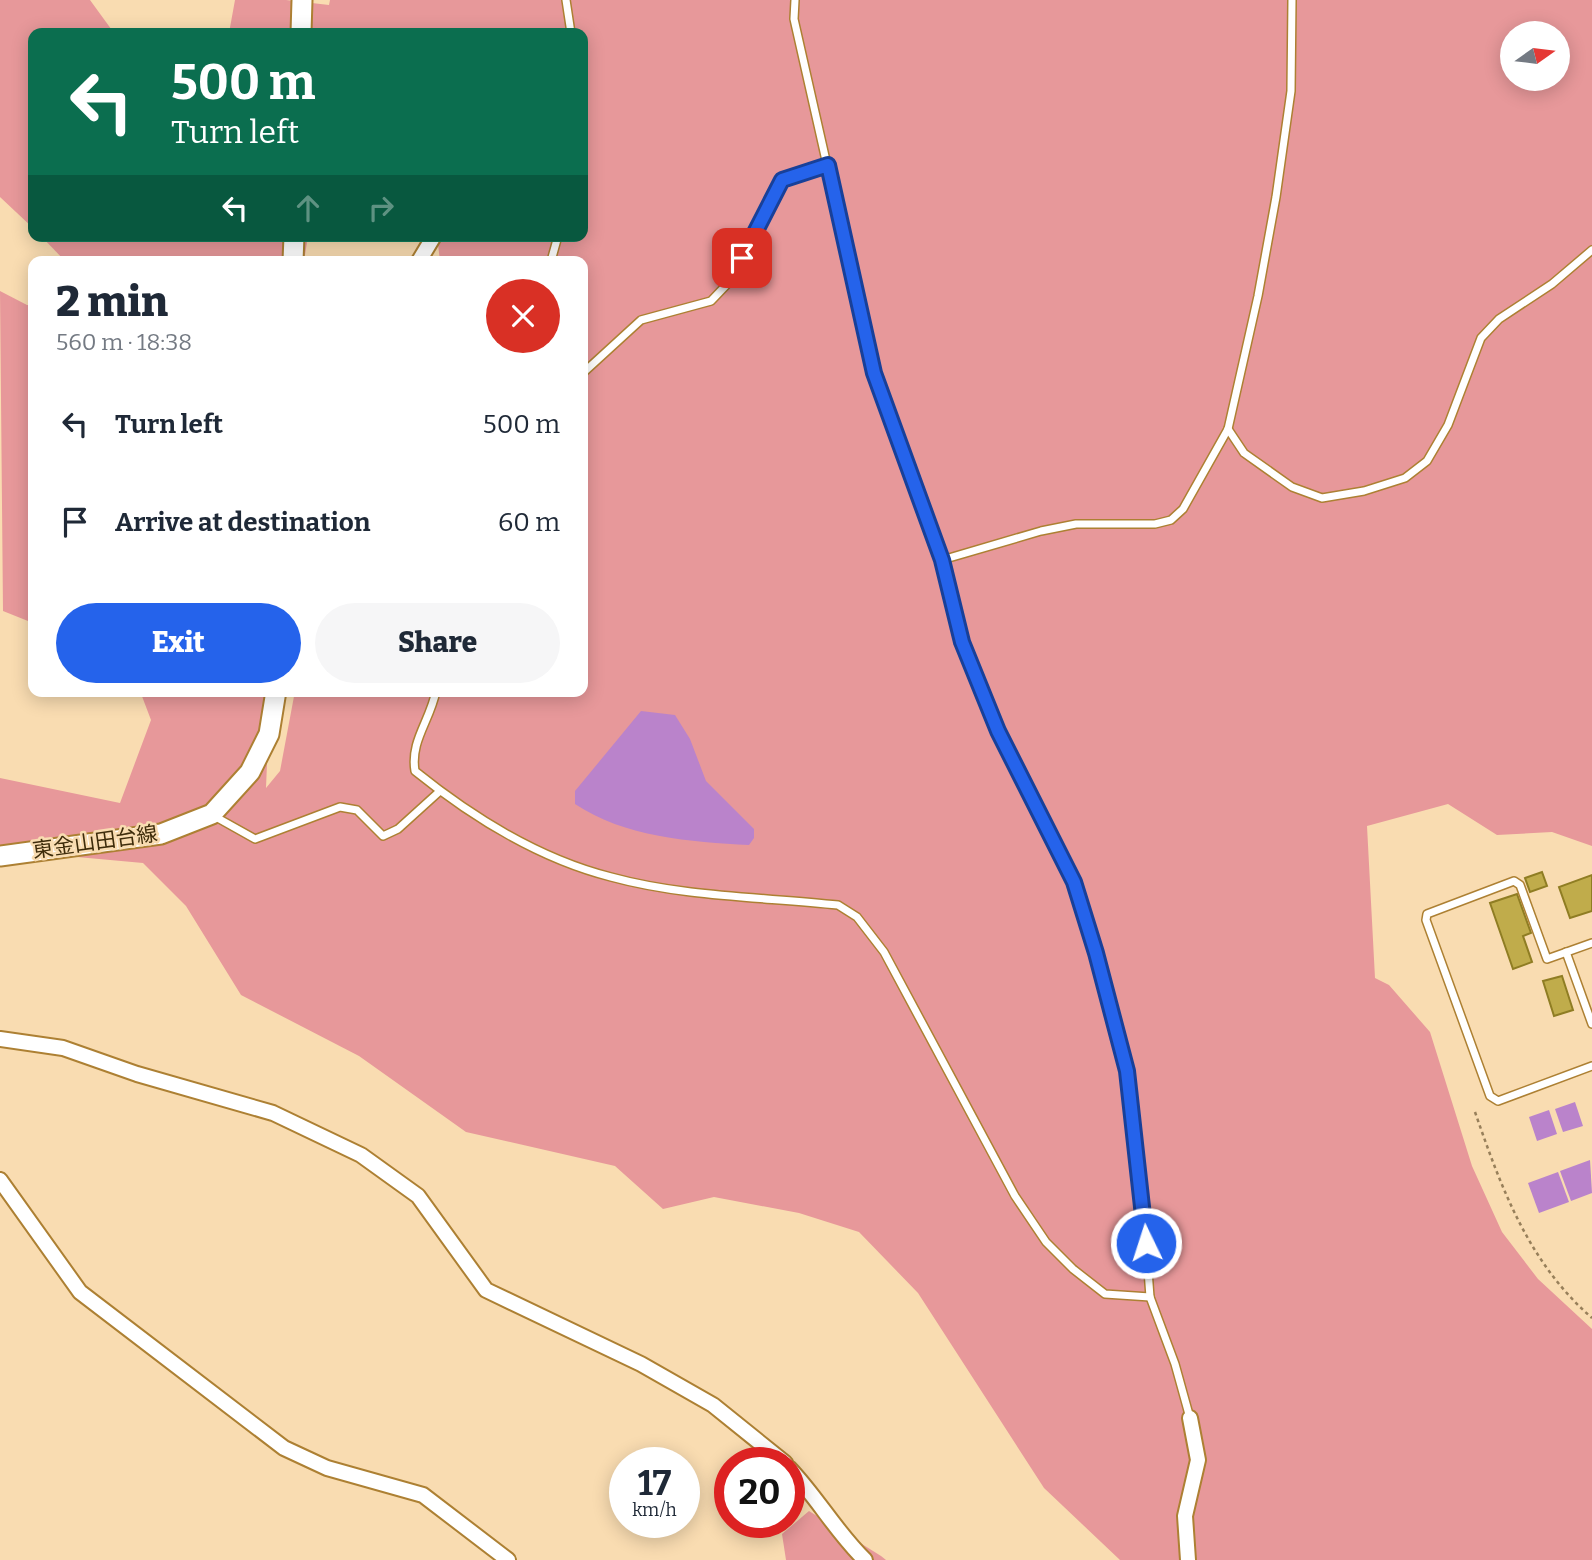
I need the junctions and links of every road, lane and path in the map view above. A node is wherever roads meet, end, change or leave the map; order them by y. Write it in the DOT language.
graph roads {
  1 [pos="302,0"];
  2 [pos="566,0"];
  3 [pos="795,0"];
  4 [pos="1292,0"];
  5 [pos="302,28"];
  6 [pos="570,28"];
  7 [pos="828,165"];
  8 [pos="1592,250"];
  9 [pos="588,368"];
  10 [pos="1228,429"];
  11 [pos="942,560"];
  12 [pos="275,697"];
  13 [pos="435,697"];
  14 [pos="440,791"];
  15 [pos="212,814"];
  16 [pos="0,856"];
  17 [pos="1592,943"];
  18 [pos="1566,952"];
  19 [pos="1592,1024"];
  20 [pos="0,1039"];
  21 [pos="1592,1066"];
  22 [pos="1475,1112"];
  23 [pos="0,1180"];
  24 [pos="1150,1297"];
  25 [pos="1592,1318"];
  26 [pos="1190,1418"];
  27 [pos="765,1447"];
  28 [pos="805,1484"];
  29 [pos="508,1560"];
  30 [pos="865,1560"];
  31 [pos="1188,1560"];
  1 -- 5 [label="main road"];
  2 -- 6 [label="lane"];
  3 -- 7 [label="lane"];
  4 -- 10 [label="lane"];
  7 -- 9 [label="lane"];
  7 -- 11 [label="lane"];
  8 -- 10 [label="lane"];
  10 -- 11 [label="lane"];
  11 -- 24 [label="lane"];
  12 -- 15 [label="main road, 東金山田台線"];
  13 -- 14 [label="lane"];
  14 -- 15 [label="lane"];
  14 -- 24 [label="lane"];
  15 -- 16 [label="main road, 東金山田台線"];
  17 -- 18 [label="lane"];
  18 -- 19 [label="lane"];
  18 -- 21 [label="lane"];
  20 -- 27 [label="street"];
  22 -- 25 [label="path"];
  23 -- 29 [label="street"];
  24 -- 26 [label="lane"];
  26 -- 31 [label="street"];
  28 -- 30 [label="street"];
}
